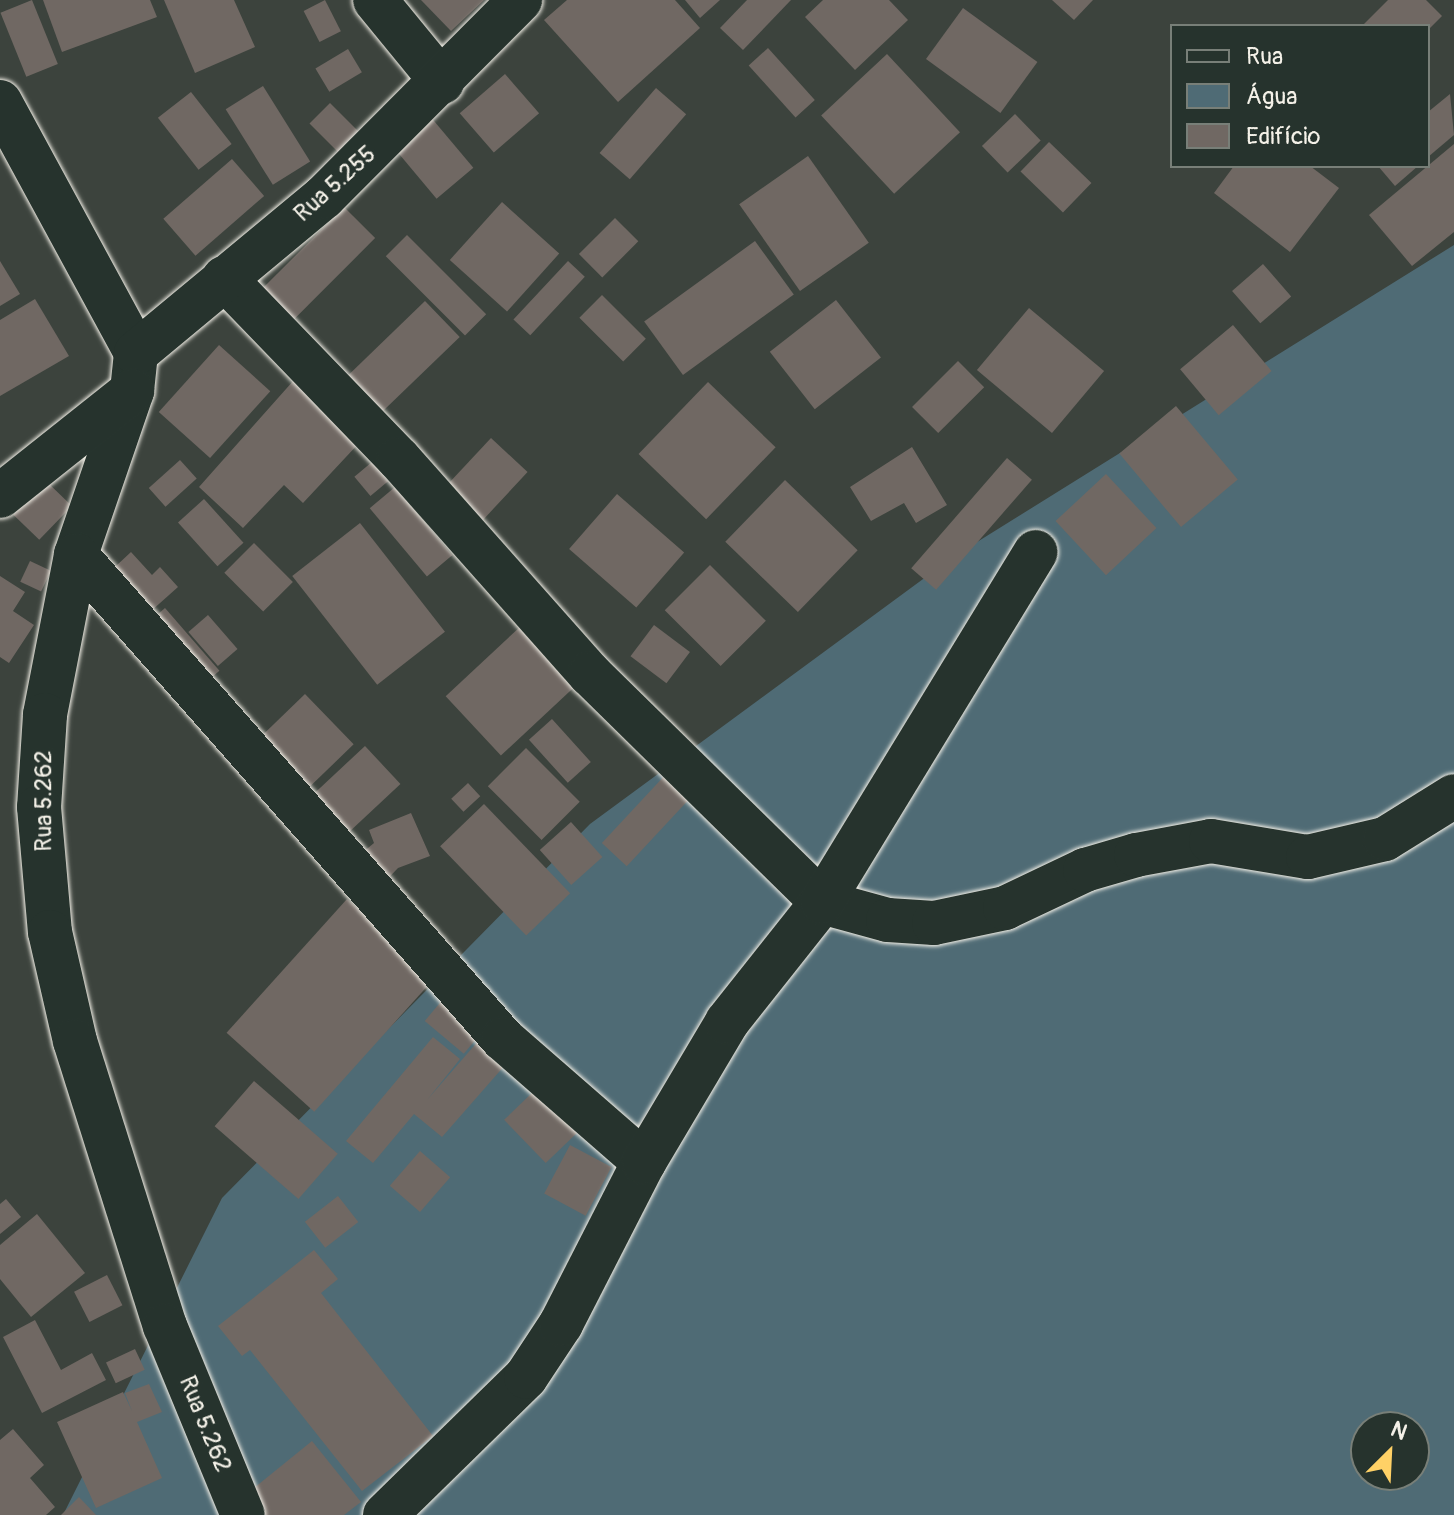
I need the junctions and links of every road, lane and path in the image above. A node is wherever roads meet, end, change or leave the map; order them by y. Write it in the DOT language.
graph roads {
  1 [pos="375,0"];
  2 [pos="520,0"];
  3 [pos="442,82"];
  4 [pos="0,102"];
  5 [pos="224,278"];
  6 [pos="134,372"];
  7 [pos="0,496"];
  8 [pos="1036,552"];
  9 [pos="76,555"];
  10 [pos="1454,796"];
  11 [pos="822,902"];
  12 [pos="644,1162"];
  13 [pos="243,1515"];
  14 [pos="385,1515"];
  1 -- 3 [label="street"];
  2 -- 3 [label="street, Rua 5.255"];
  3 -- 5 [label="street, Rua 5.255"];
  4 -- 6 [label="street"];
  5 -- 6 [label="street, Rua 5.255"];
  5 -- 11 [label="street"];
  6 -- 7 [label="street, Rua 5.255"];
  6 -- 9 [label="street, Rua 5.262"];
  8 -- 11 [label="street"];
  9 -- 12 [label="street"];
  9 -- 13 [label="street, Rua 5.262"];
  10 -- 11 [label="street"];
  11 -- 12 [label="street"];
  12 -- 14 [label="street"];
}
